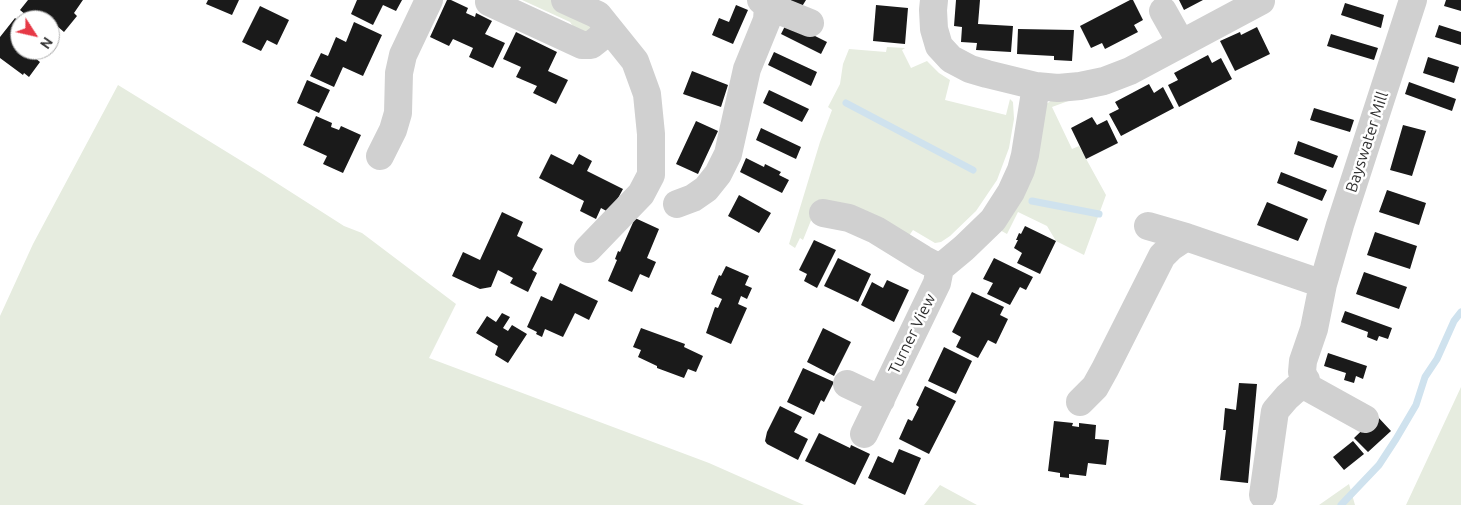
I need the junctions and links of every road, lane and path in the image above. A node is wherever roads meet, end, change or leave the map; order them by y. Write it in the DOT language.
graph roads {
  1 [pos="429,0"];
  2 [pos="566,0"];
  3 [pos="934,0"];
  4 [pos="1413,0"];
  5 [pos="1261,1"];
  6 [pos="489,2"];
  7 [pos="765,3"];
  8 [pos="1163,11"];
  9 [pos="601,15"];
  10 [pos="810,23"];
  11 [pos="1181,43"];
  12 [pos="1036,86"];
  13 [pos="380,156"];
  14 [pos="677,204"];
  15 [pos="823,212"];
  16 [pos="1148,226"];
  17 [pos="1186,237"];
  18 [pos="588,248"];
  19 [pos="940,268"];
  20 [pos="1323,284"];
  21 [pos="1306,380"];
  22 [pos="847,384"];
  23 [pos="880,400"];
  24 [pos="1080,402"];
  25 [pos="1365,419"];
  26 [pos="864,434"];
  27 [pos="1263,495"];
  1 -- 13 [label="street"];
  2 -- 9 [label="street"];
  3 -- 12 [label="street"];
  4 -- 20 [label="street, Bayswater Mill"];
  5 -- 11 [label="street"];
  6 -- 9 [label="street"];
  7 -- 10 [label="street"];
  7 -- 14 [label="street"];
  8 -- 11 [label="street"];
  9 -- 18 [label="street"];
  11 -- 12 [label="street"];
  12 -- 19 [label="street"];
  15 -- 19 [label="street"];
  16 -- 17 [label="street"];
  17 -- 20 [label="street"];
  17 -- 24 [label="street"];
  19 -- 23 [label="street, Turner View"];
  20 -- 21 [label="street, Bayswater Mill"];
  21 -- 25 [label="street"];
  21 -- 27 [label="street"];
  22 -- 23 [label="street"];
  23 -- 26 [label="street, Turner View"];
}
